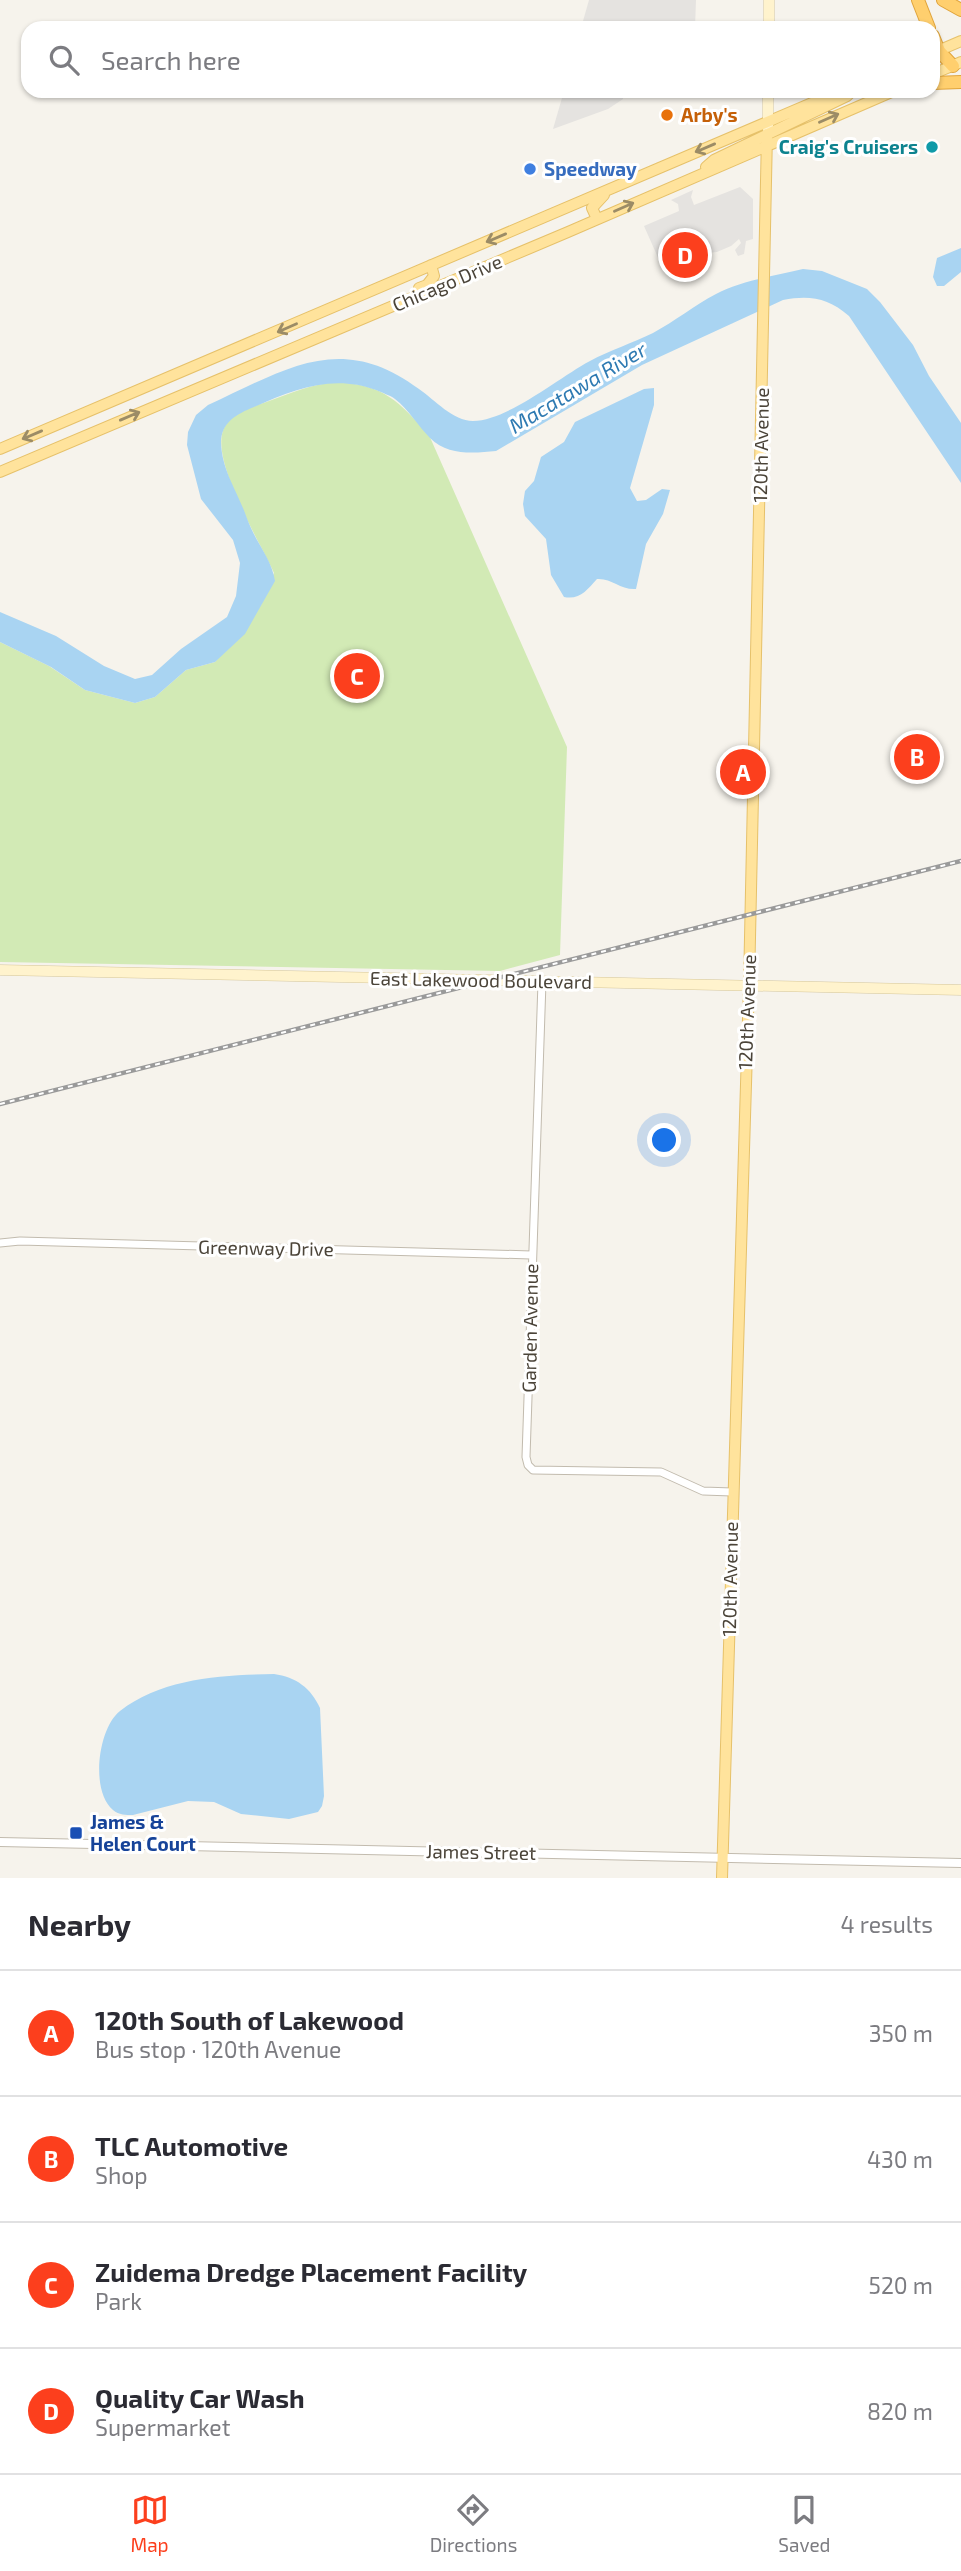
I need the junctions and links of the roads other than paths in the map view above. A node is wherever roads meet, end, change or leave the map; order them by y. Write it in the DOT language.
graph roads {
  1 [pos="769,0"];
  2 [pos="918,0"];
  3 [pos="943,0"];
  4 [pos="961,10"];
  5 [pos="769,21"];
  6 [pos="926,21"];
  7 [pos="961,41"];
  8 [pos="940,50"];
  9 [pos="940,54"];
  10 [pos="957,64"];
  11 [pos="940,71"];
  12 [pos="961,82"];
  13 [pos="940,83"];
  14 [pos="768,98"];
  15 [pos="824,98"];
  16 [pos="840,98"];
  17 [pos="876,98"];
  18 [pos="768,122"];
  19 [pos="767,140"];
  20 [pos="611,188"];
  21 [pos="597,219"];
  22 [pos="431,265"];
  23 [pos="349,325"];
  24 [pos="73,418"];
  25 [pos="76,439"];
  26 [pos="0,449"];
  27 [pos="0,472"];
  28 [pos="0,970"];
  29 [pos="541,982"];
  30 [pos="749,985"];
  31 [pos="961,990"];
  32 [pos="0,1243"];
  33 [pos="531,1255"];
  34 [pos="732,1492"];
  35 [pos="0,1842"];
  36 [pos="723,1857"];
  37 [pos="961,1863"];
  38 [pos="722,1878"];
  1 -- 5 [label="main road"];
  2 -- 6 [label="highway"];
  3 -- 4 [label="highway"];
  7 -- 8 [label="main road"];
  9 -- 10 [label="highway"];
  10 -- 11 [label="main road"];
  12 -- 13 [label="highway"];
  14 -- 18 [label="main road"];
  15 -- 18 [label="main road, Chicago Drive"];
  16 -- 19 [label="main road"];
  19 -- 17 [label="main road, Chicago Drive, one-way"];
  18 -- 19 [label="main road"];
  18 -- 20 [label="main road, Chicago Drive, one-way"];
  21 -- 19 [label="main road, Chicago Drive, one-way"];
  19 -- 30 [label="main road, 120th Avenue"];
  20 -- 21 [label="main road"];
  20 -- 22 [label="main road, Chicago Drive, one-way"];
  21 -- 23 [label="main road, Chicago Drive"];
  22 -- 23 [label="main road"];
  22 -- 24 [label="main road, Chicago Drive, one-way"];
  25 -- 23 [label="main road, Chicago Drive, one-way"];
  24 -- 25 [label="main road"];
  24 -- 26 [label="main road, Chicago Drive, one-way"];
  25 -- 27 [label="main road, Chicago Drive"];
  28 -- 29 [label="main road, East Lakewood Boulevard"];
  29 -- 30 [label="main road, East Lakewood Boulevard"];
  29 -- 33 [label="street, Garden Avenue"];
  30 -- 31 [label="main road, East Lakewood Boulevard"];
  30 -- 34 [label="main road, 120th Avenue"];
  32 -- 33 [label="street, Greenway Drive"];
  33 -- 34 [label="street, Garden Avenue"];
  34 -- 36 [label="main road, 120th Avenue"];
  35 -- 36 [label="street, James Street"];
  36 -- 37 [label="street, James Street"];
  36 -- 38 [label="main road, 120th Avenue"];
}
